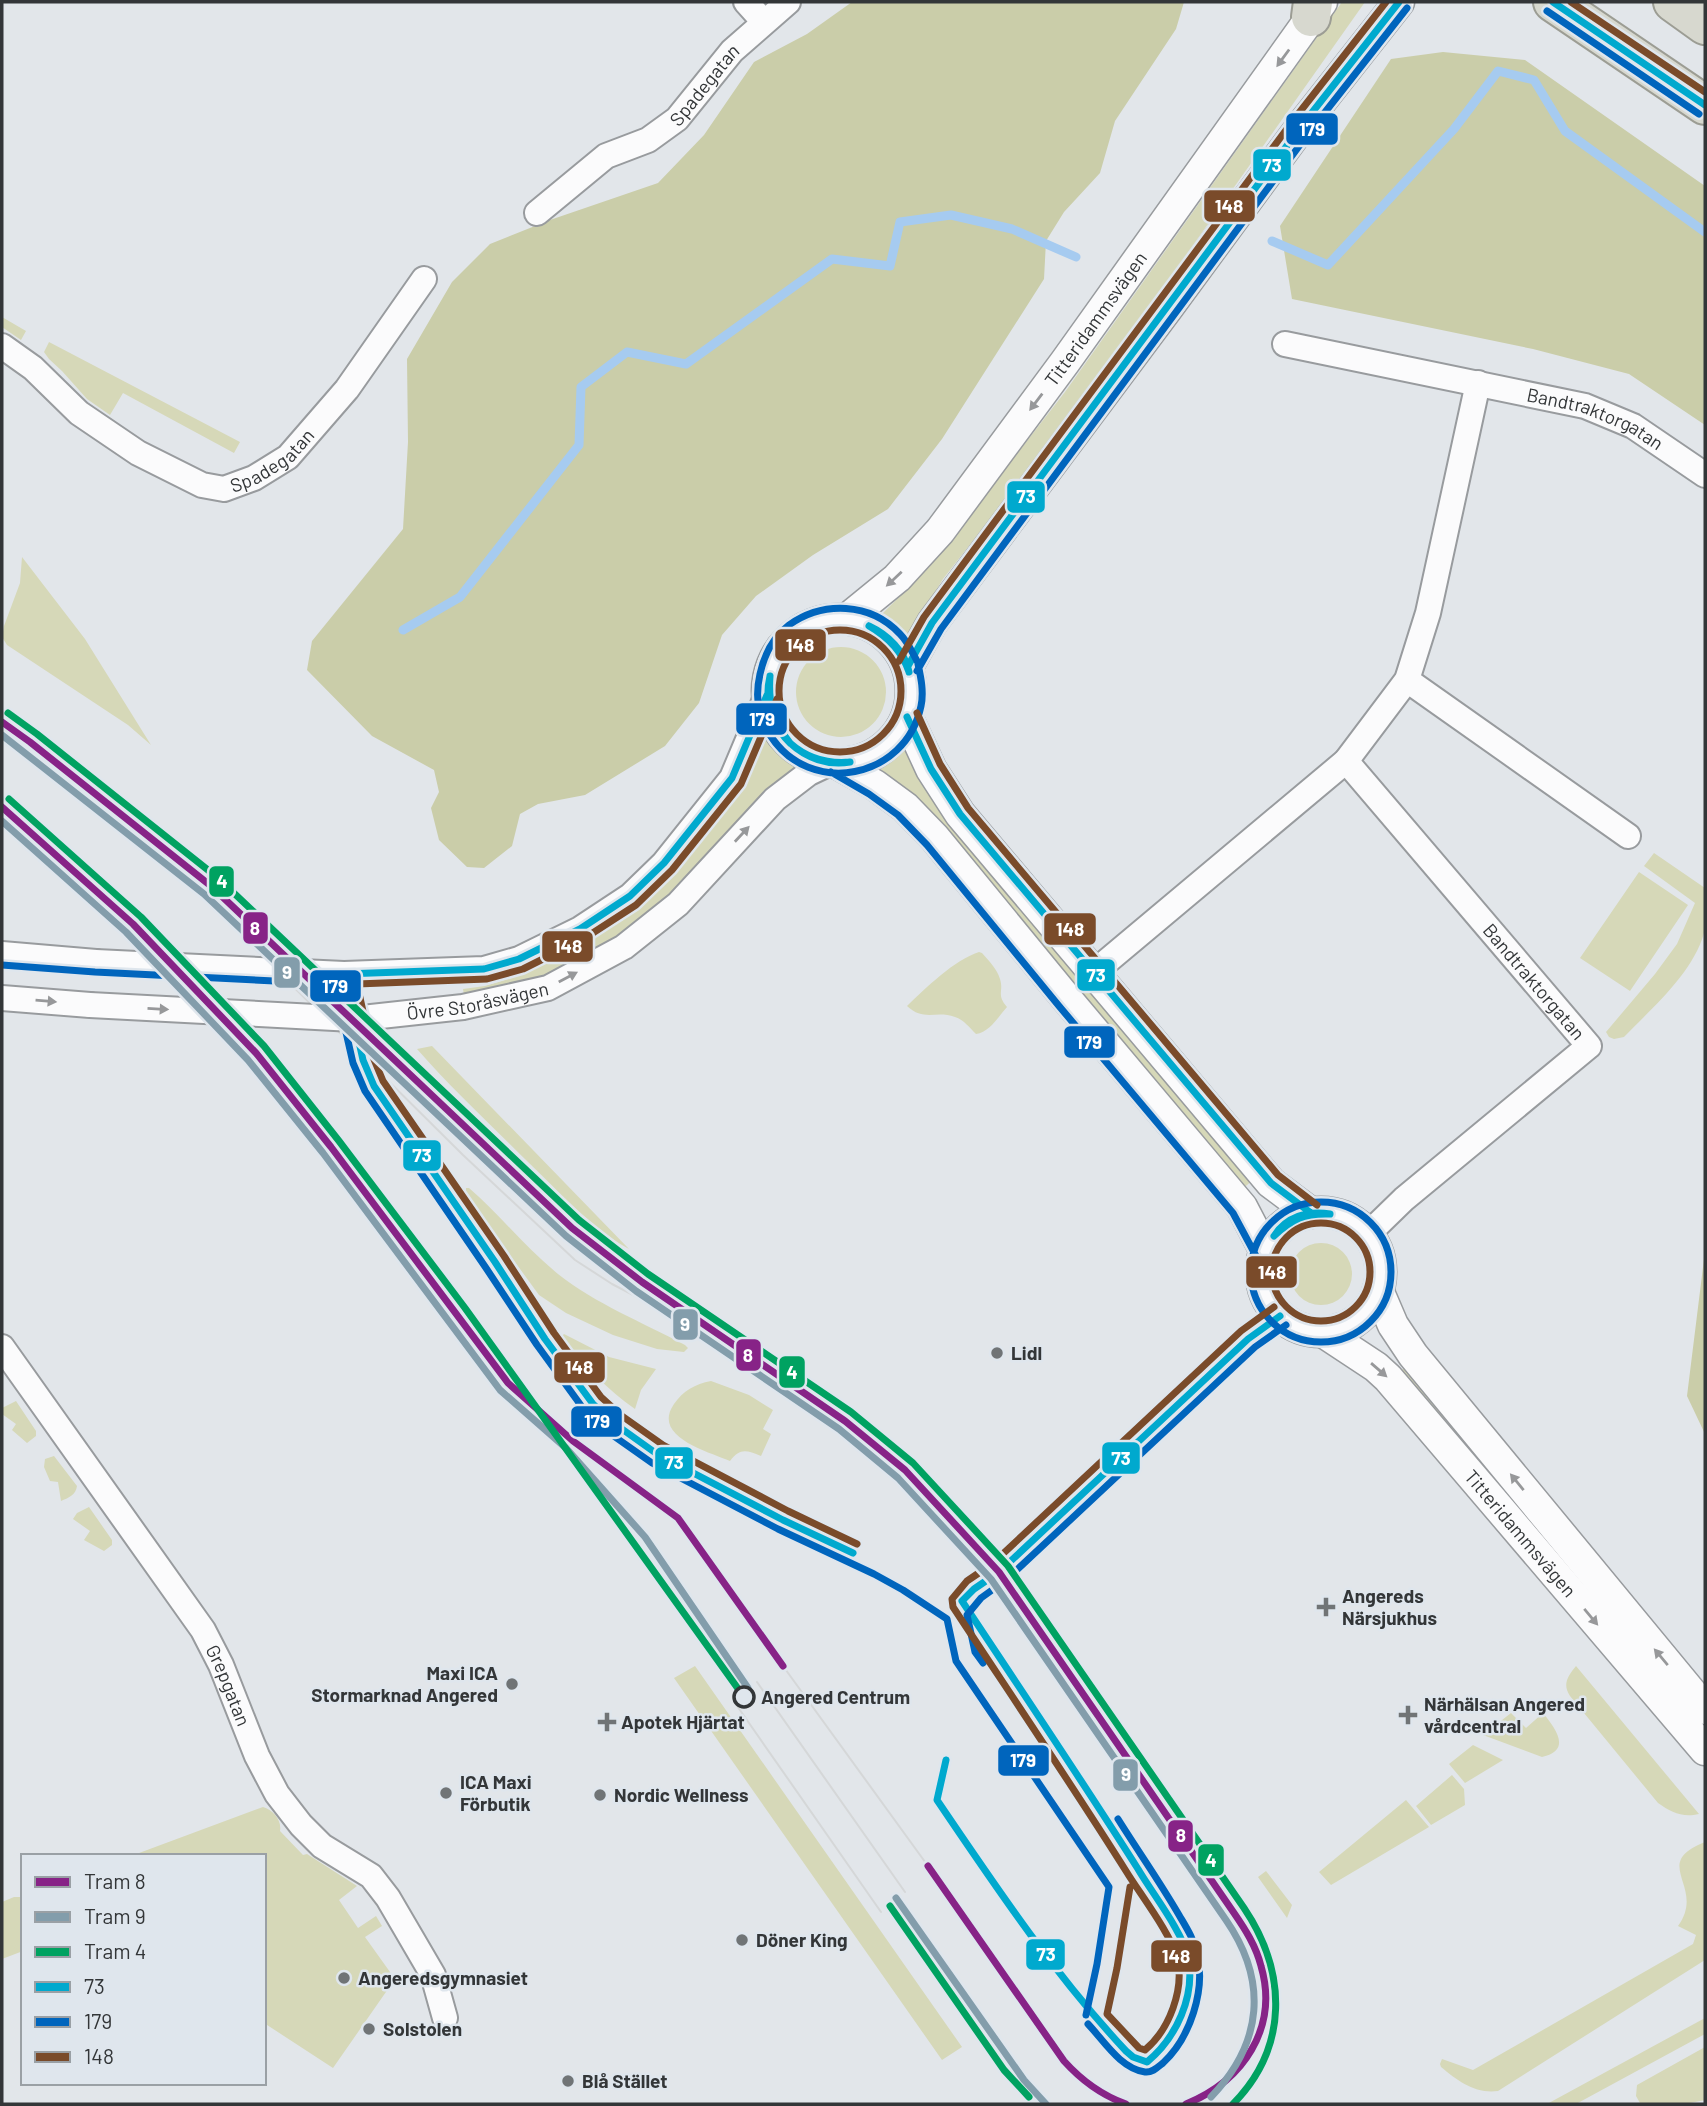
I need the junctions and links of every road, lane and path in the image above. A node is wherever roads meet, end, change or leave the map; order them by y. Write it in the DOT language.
graph roads {
  1 [pos="746,2"];
  2 [pos="788,2"];
  3 [pos="1399,2"];
  4 [pos="1553,2"];
  5 [pos="1673,2"];
  6 [pos="1316,7"];
  7 [pos="764,22"];
  8 [pos="1705,24"];
  9 [pos="1705,105"];
  10 [pos="537,213"];
  11 [pos="424,279"];
  12 [pos="1285,344"];
  13 [pos="2,346"];
  14 [pos="1478,383"];
  15 [pos="1705,475"];
  16 [pos="848,618"];
  17 [pos="908,666"];
  18 [pos="1407,680"];
  19 [pos="767,695"];
  20 [pos="907,717"];
  21 [pos="1346,761"];
  22 [pos="833,763"];
  23 [pos="1628,836"];
  24 [pos="2,954"];
  25 [pos="1093,973"];
  26 [pos="2,998"];
  27 [pos="1311,1213"];
  28 [pos="1368,1234"];
  29 [pos="1265,1251"];
  30 [pos="1378,1290"];
  31 [pos="1280,1316"];
  32 [pos="1323,1332"];
  33 [pos="2,1347"];
  34 [pos="1019,1552"];
  35 [pos="1705,1709"];
  36 [pos="1705,1750"];
  37 [pos="445,2018"];
  1 -- 7 [label="street"];
  2 -- 7 [label="street, Spadegatan"];
  3 -- 17 [label="street"];
  4 -- 9 [label="highway"];
  5 -- 8 [label="highway"];
  6 -- 16 [label="street, Titteridammsvägen, one-way"];
  7 -- 10 [label="street, Spadegatan"];
  11 -- 13 [label="street, Spadegatan"];
  12 -- 14 [label="street, Bandtraktorgatan"];
  14 -- 15 [label="street, Bandtraktorgatan"];
  14 -- 18 [label="street"];
  16 -- 17 [label="street"];
  16 -- 19 [label="street"];
  17 -- 20 [label="street"];
  18 -- 21 [label="street"];
  18 -- 23 [label="street"];
  19 -- 22 [label="street"];
  19 -- 24 [label="street, Övre Storåsvägen, bridge"];
  20 -- 22 [label="street"];
  20 -- 25 [label="street"];
  21 -- 25 [label="street"];
  21 -- 28 [label="street, Bandtraktorgatan"];
  26 -- 22 [label="street, Övre Storåsvägen, one-way, bridge"];
  22 -- 29 [label="street"];
  25 -- 27 [label="street"];
  27 -- 28 [label="street"];
  27 -- 29 [label="street"];
  28 -- 30 [label="street"];
  29 -- 31 [label="street"];
  30 -- 32 [label="street"];
  35 -- 30 [label="street, Titteridammsvägen, one-way"];
  31 -- 32 [label="street"];
  31 -- 34 [label="street"];
  32 -- 36 [label="street, Titteridammsvägen, one-way"];
  33 -- 37 [label="street, Grepgatan"];
}
